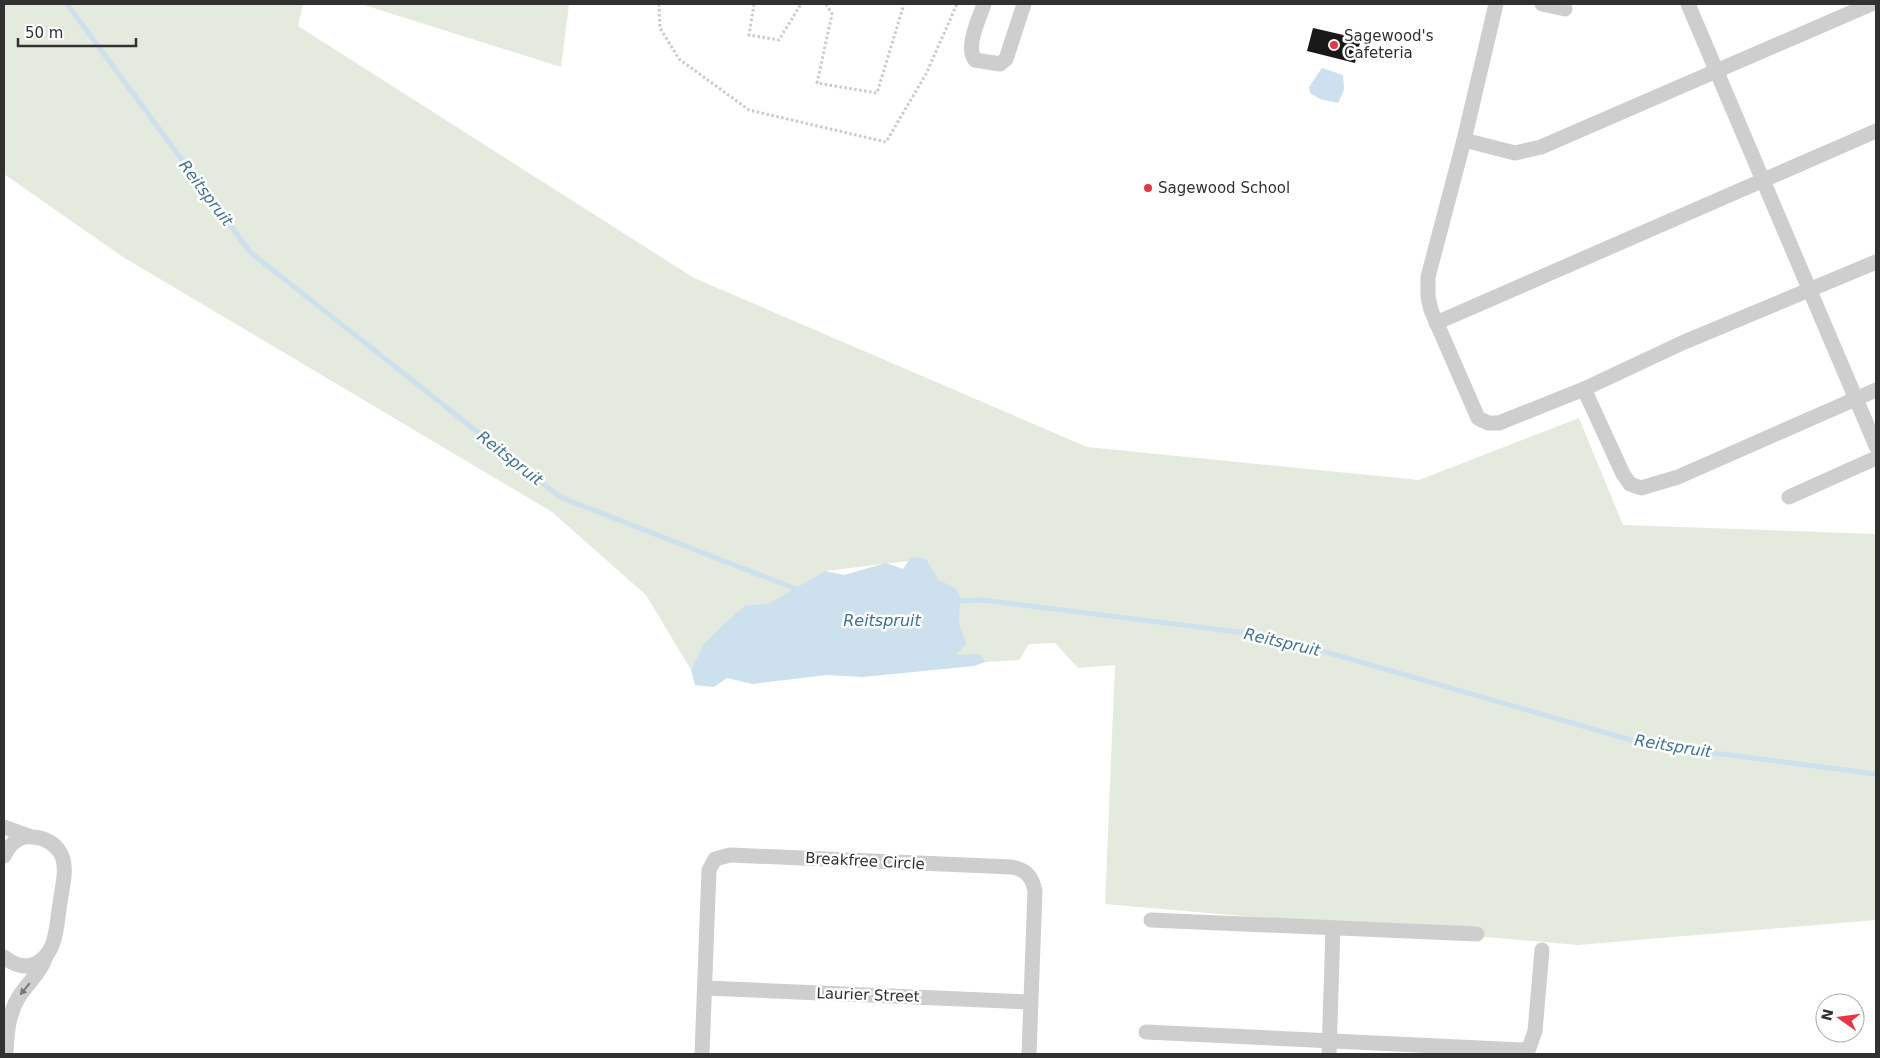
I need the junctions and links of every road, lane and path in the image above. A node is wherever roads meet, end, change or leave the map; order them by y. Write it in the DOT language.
graph roads {
  1 [pos="659,4"];
  2 [pos="754,4"];
  3 [pos="801,4"];
  4 [pos="826,4"];
  5 [pos="904,4"];
  6 [pos="958,4"];
  7 [pos="984,4"];
  8 [pos="1024,4"];
  9 [pos="1496,4"];
  10 [pos="1542,4"];
  11 [pos="1688,4"];
  12 [pos="1871,4"];
  13 [pos="1566,9"];
  14 [pos="1717,72"];
  15 [pos="1876,131"];
  16 [pos="1464,140"];
  17 [pos="1764,180"];
  18 [pos="1876,262"];
  19 [pos="1812,291"];
  20 [pos="1436,323"];
  21 [pos="1584,389"];
  22 [pos="1876,390"];
  23 [pos="1855,399"];
  24 [pos="1876,446"];
  25 [pos="1876,458"];
  26 [pos="1789,497"];
  27 [pos="4,827"];
  28 [pos="29,836"];
  29 [pos="4,856"];
  30 [pos="1151,920"];
  31 [pos="1333,928"];
  32 [pos="1477,934"];
  33 [pos="1542,950"];
  34 [pos="46,956"];
  35 [pos="4,957"];
  36 [pos="706,988"];
  37 [pos="1030,1002"];
  38 [pos="1146,1032"];
  39 [pos="1329,1047"];
  40 [pos="6,1054"];
  41 [pos="702,1054"];
  42 [pos="1029,1054"];
  1 -- 6 [label="path"];
  2 -- 3 [label="path"];
  4 -- 5 [label="path"];
  7 -- 8 [label="street"];
  9 -- 16 [label="street"];
  10 -- 13 [label="street"];
  11 -- 14 [label="street"];
  12 -- 14 [label="street"];
  14 -- 16 [label="street"];
  14 -- 17 [label="street"];
  15 -- 17 [label="street"];
  16 -- 20 [label="street"];
  17 -- 19 [label="street"];
  17 -- 20 [label="street"];
  18 -- 19 [label="street"];
  19 -- 21 [label="street"];
  19 -- 23 [label="street"];
  20 -- 21 [label="street"];
  21 -- 23 [label="street"];
  22 -- 23 [label="street"];
  23 -- 24 [label="street"];
  25 -- 26 [label="street"];
  27 -- 28 [label="street"];
  28 -- 29 [label="street"];
  28 -- 34 [label="street"];
  30 -- 31 [label="street"];
  31 -- 32 [label="street"];
  31 -- 39 [label="street"];
  33 -- 39 [label="street"];
  34 -- 35 [label="street"];
  34 -- 40 [label="street, one-way"];
  36 -- 37 [label="street, Laurier Street"];
  36 -- 37 [label="street, Breakfree Circle"];
  36 -- 41 [label="street, Breakfree Circle"];
  37 -- 42 [label="street, Breakfree Circle"];
  38 -- 39 [label="street"];
}
